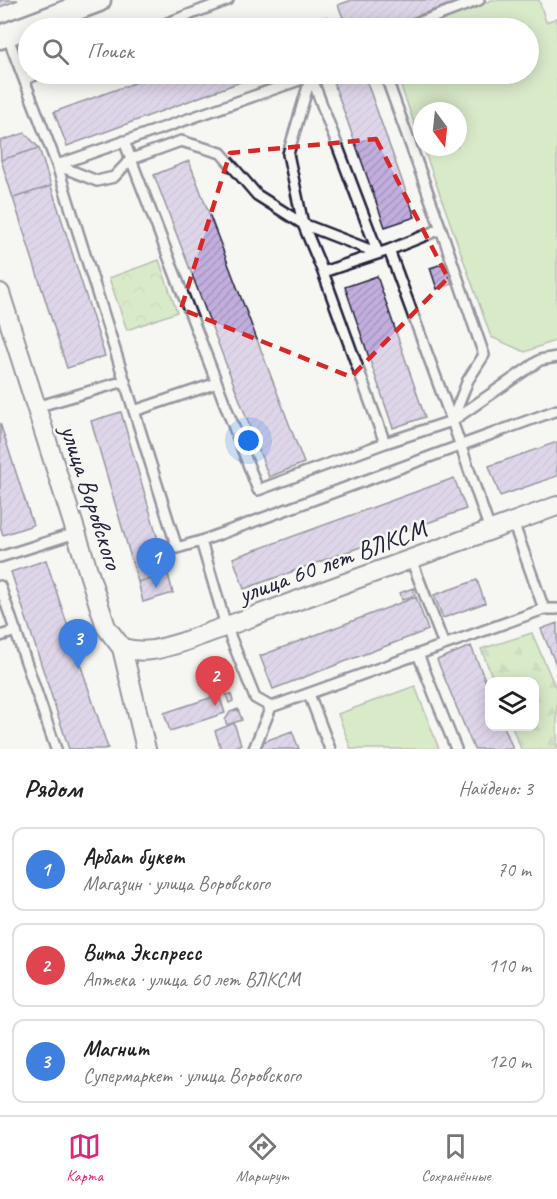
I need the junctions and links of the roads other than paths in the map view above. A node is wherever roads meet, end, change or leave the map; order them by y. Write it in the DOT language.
graph roads {
  1 [pos="99,0"];
  2 [pos="228,0"];
  3 [pos="479,0"];
  4 [pos="50,18"];
  5 [pos="180,18"];
  6 [pos="431,18"];
  7 [pos="4,35"];
  8 [pos="18,64"];
  9 [pos="27,84"];
  10 [pos="286,84"];
  11 [pos="308,84"];
  12 [pos="314,84"];
  13 [pos="389,84"];
  14 [pos="124,141"];
  15 [pos="130,159"];
  16 [pos="57,165"];
  17 [pos="303,224"];
  18 [pos="441,229"];
  19 [pos="389,250"];
  20 [pos="378,253"];
  21 [pos="323,272"];
  22 [pos="0,293"];
  23 [pos="557,357"];
  24 [pos="125,381"];
  25 [pos="217,383"];
  26 [pos="36,407"];
  27 [pos="557,410"];
  28 [pos="134,411"];
  29 [pos="452,421"];
  30 [pos="385,443"];
  31 [pos="460,446"];
  32 [pos="557,506"];
  33 [pos="513,522"];
  34 [pos="490,530"];
  35 [pos="76,533"];
  36 [pos="201,541"];
  37 [pos="0,557"];
  38 [pos="411,559"];
  39 [pos="0,586"];
  40 [pos="544,609"];
  41 [pos="557,609"];
  42 [pos="226,626"];
  43 [pos="16,632"];
  44 [pos="0,636"];
  45 [pos="444,645"];
  46 [pos="122,648"];
  47 [pos="418,654"];
  48 [pos="309,694"];
  49 [pos="271,707"];
  50 [pos="56,749"];
  51 [pos="146,749"];
  52 [pos="254,749"];
  53 [pos="330,749"];
  54 [pos="456,749"];
  1 -- 4 [label="street"];
  2 -- 5 [label="lane"];
  3 -- 6 [label="lane"];
  7 -- 8 [label="lane"];
  9 -- 16 [label="lane"];
  10 -- 14 [label="lane"];
  11 -- 17 [label="lane"];
  12 -- 20 [label="lane"];
  13 -- 18 [label="lane"];
  14 -- 15 [label="lane"];
  14 -- 16 [label="lane"];
  15 -- 16 [label="lane"];
  15 -- 17 [label="lane"];
  15 -- 25 [label="lane"];
  16 -- 24 [label="lane"];
  17 -- 20 [label="lane"];
  17 -- 21 [label="lane"];
  18 -- 19 [label="lane"];
  18 -- 29 [label="lane"];
  19 -- 20 [label="lane"];
  19 -- 29 [label="lane"];
  20 -- 21 [label="lane"];
  21 -- 30 [label="lane"];
  22 -- 26 [label="street, улица Воровского"];
  23 -- 29 [label="lane"];
  24 -- 26 [label="lane"];
  24 -- 28 [label="lane"];
  25 -- 28 [label="lane"];
  25 -- 30 [label="lane"];
  26 -- 35 [label="street, улица Воровского"];
  27 -- 31 [label="lane"];
  28 -- 36 [label="lane"];
  29 -- 30 [label="lane"];
  29 -- 31 [label="lane"];
  31 -- 34 [label="lane"];
  31 -- 36 [label="lane"];
  32 -- 33 [label="street, улица 60 лет ВЛКСМ"];
  33 -- 34 [label="street, улица 60 лет ВЛКСМ"];
  33 -- 40 [label="lane"];
  34 -- 38 [label="street, улица 60 лет ВЛКСМ"];
  35 -- 37 [label="lane"];
  35 -- 46 [label="street, улица Воровского"];
  36 -- 42 [label="lane"];
  38 -- 42 [label="street, улица 60 лет ВЛКСМ"];
  38 -- 45 [label="lane"];
  39 -- 43 [label="lane"];
  40 -- 41 [label="lane"];
  40 -- 45 [label="lane"];
  42 -- 46 [label="street, улица 60 лет ВЛКСМ"];
  42 -- 49 [label="lane"];
  43 -- 44 [label="lane"];
  43 -- 50 [label="lane"];
  45 -- 47 [label="lane"];
  46 -- 51 [label="street, улица Воровского"];
  47 -- 48 [label="lane"];
  47 -- 54 [label="lane"];
  48 -- 49 [label="lane"];
  48 -- 53 [label="lane"];
  49 -- 52 [label="lane"];
}
